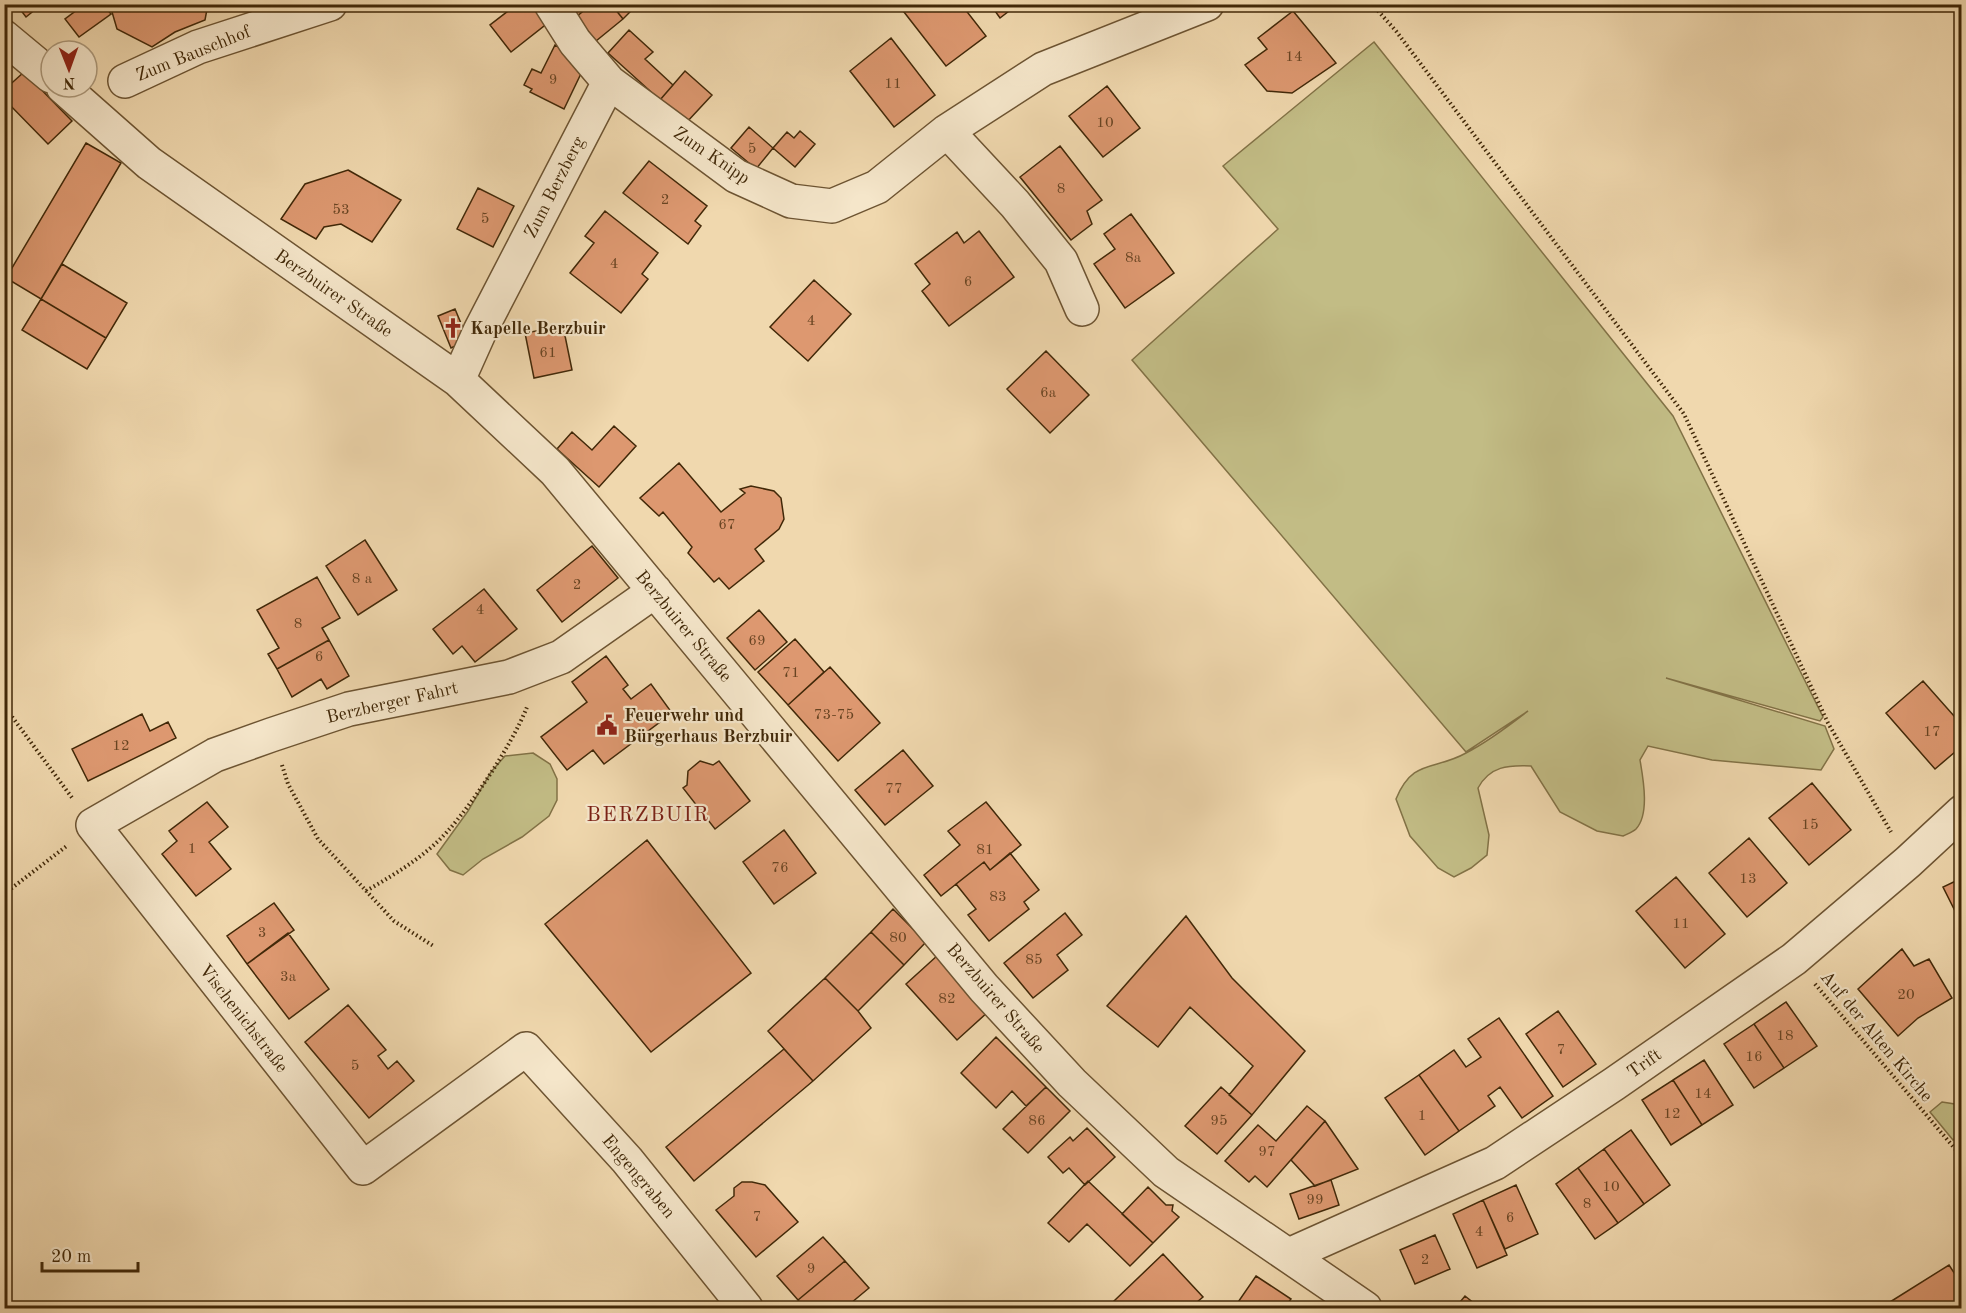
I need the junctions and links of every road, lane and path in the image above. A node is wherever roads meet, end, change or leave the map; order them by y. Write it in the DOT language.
graph roads {
  1 [pos="330,4"];
  2 [pos="551,4"];
  3 [pos="1207,4"];
  4 [pos="1372,4"];
  5 [pos="4,37"];
  6 [pos="39,66"];
  7 [pos="125,81"];
  8 [pos="609,82"];
  9 [pos="77,99"];
  10 [pos="947,131"];
  11 [pos="1082,309"];
  12 [pos="458,380"];
  13 [pos="655,591"];
  14 [pos="543,664"];
  15 [pos="4,706"];
  16 [pos="271,735"];
  17 [pos="1962,812"];
  18 [pos="93,825"];
  19 [pos="1908,862"];
  20 [pos="366,891"];
  21 [pos="4,894"];
  22 [pos="435,947"];
  23 [pos="1794,959"];
  24 [pos="526,1049"];
  25 [pos="1962,1157"];
  26 [pos="1289,1255"];
  27 [pos="746,1308"];
  28 [pos="1365,1308"];
  1 -- 7 [label="street, Zum Bauschhof"];
  2 -- 8 [label="street"];
  3 -- 10 [label="street, Zum Knipp"];
  4 -- 19 [label="path"];
  5 -- 6 [label="street"];
  8 -- 10 [label="street, Zum Knipp"];
  8 -- 12 [label="street, Zum Berzberg"];
  9 -- 12 [label="street, Berzbuirer Straße"];
  10 -- 11 [label="street"];
  12 -- 13 [label="street, Berzbuirer Straße"];
  13 -- 14 [label="street, Berzberger Fahrt"];
  13 -- 26 [label="street, Berzbuirer Straße"];
  14 -- 16 [label="street, Berzberger Fahrt"];
  14 -- 20 [label="path"];
  15 -- 18 [label="path"];
  16 -- 18 [label="street, Berzberger Fahrt"];
  16 -- 20 [label="path"];
  17 -- 19 [label="street, Trift"];
  18 -- 21 [label="path"];
  18 -- 24 [label="street, Vischenichstraße"];
  19 -- 23 [label="street, Trift"];
  20 -- 22 [label="path"];
  23 -- 25 [label="path, Auf der Alten Kirche"];
  23 -- 26 [label="street, Trift"];
  24 -- 27 [label="street, Engengraben"];
  26 -- 28 [label="street, Berzbuirer Straße"];
}
